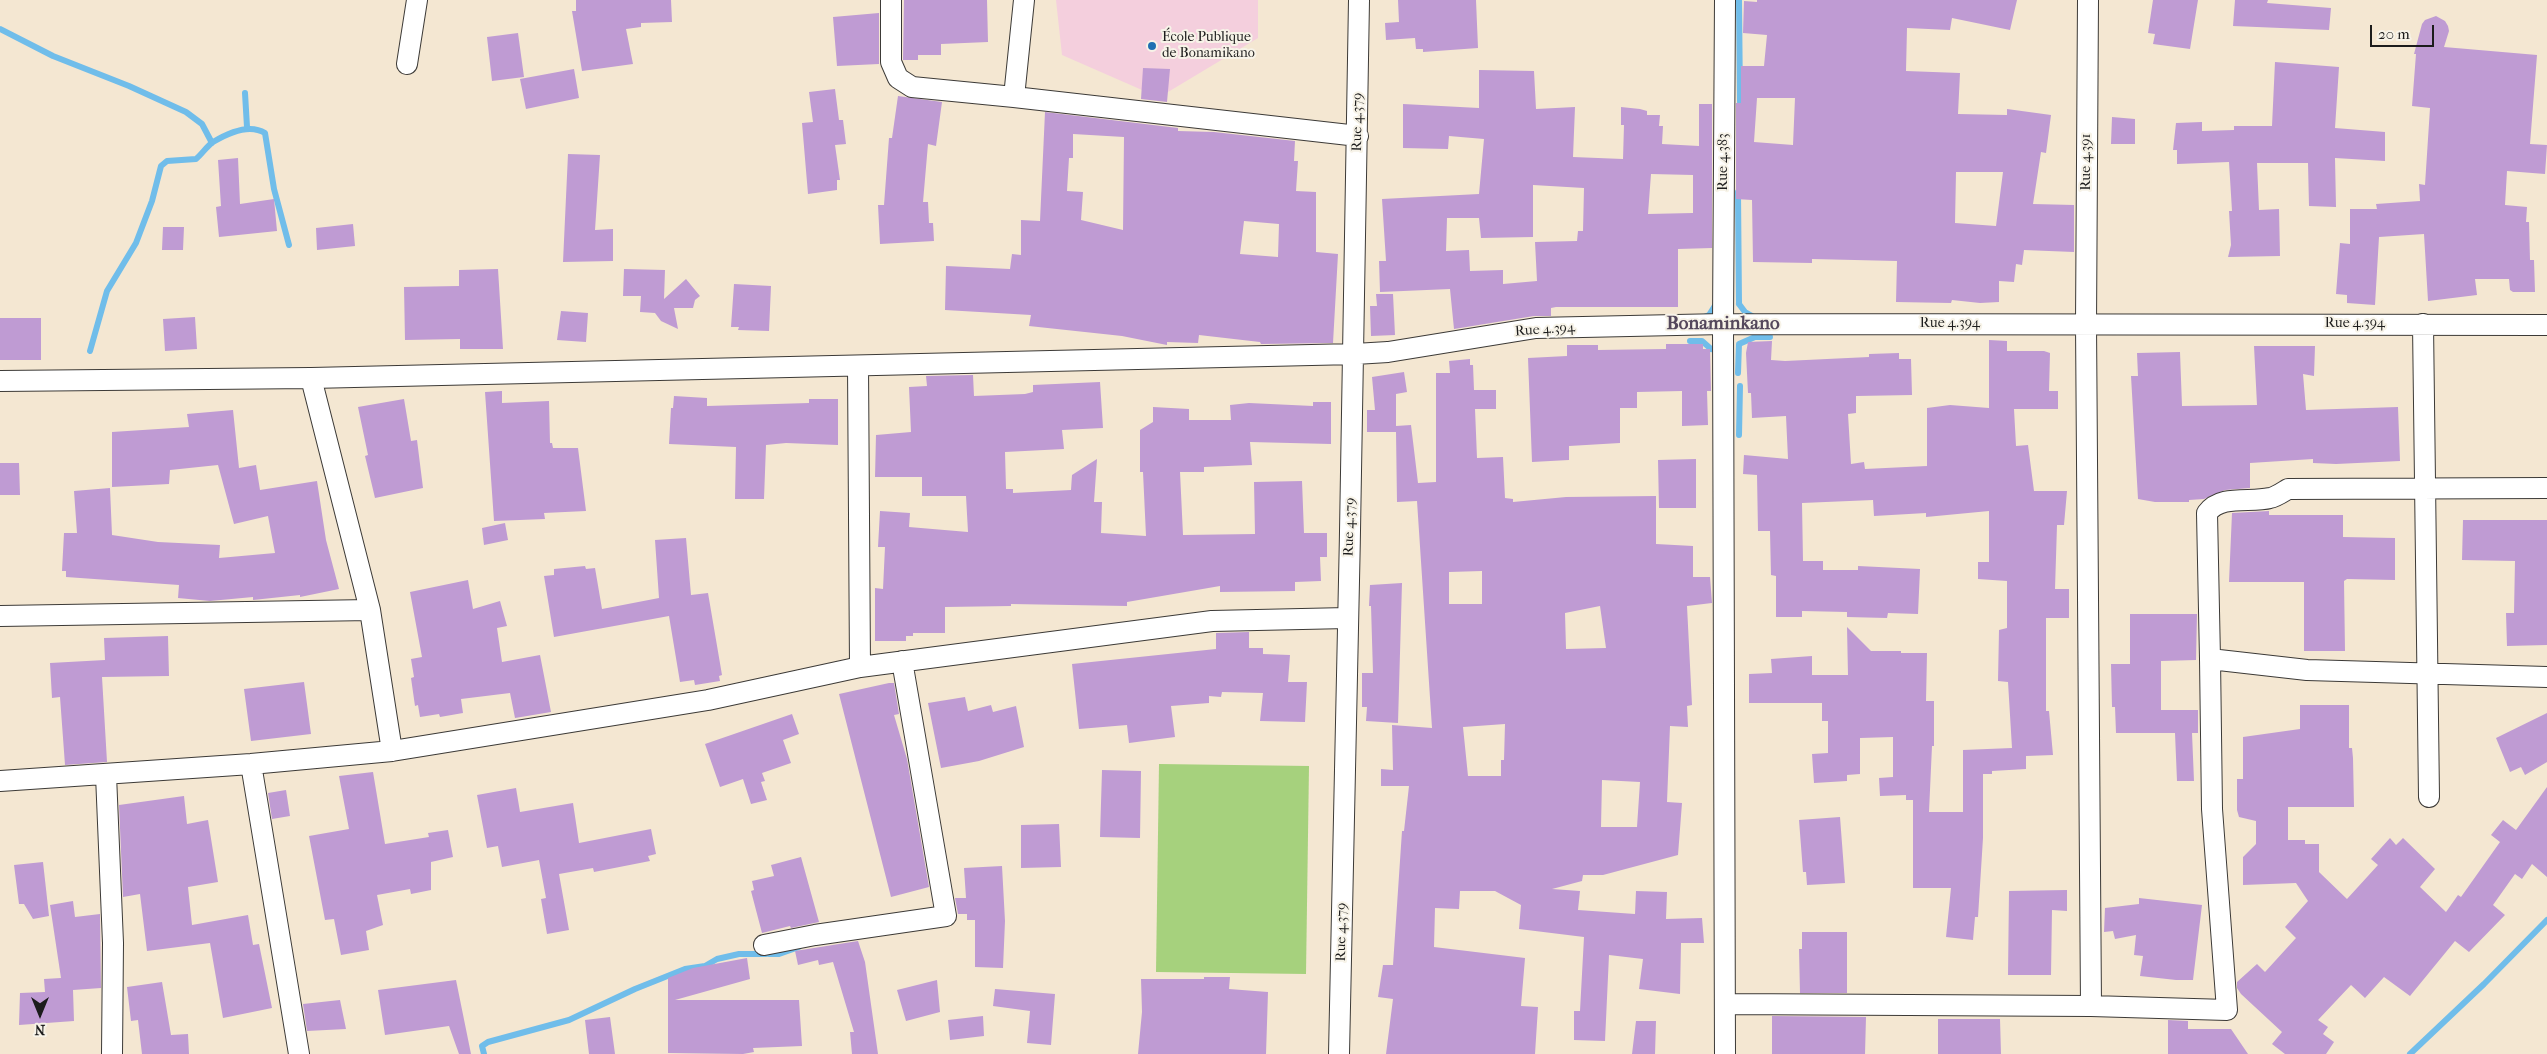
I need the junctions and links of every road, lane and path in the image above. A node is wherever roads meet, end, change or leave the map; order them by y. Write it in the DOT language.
graph roads {
  1 [pos="417,0"];
  2 [pos="891,0"];
  3 [pos="1024,0"];
  4 [pos="1359,0"];
  5 [pos="1725,0"];
  6 [pos="2088,0"];
  7 [pos="407,64"];
  8 [pos="1014,97"];
  9 [pos="1358,136"];
  10 [pos="1723,324"];
  11 [pos="2086,324"];
  12 [pos="2423,324"];
  13 [pos="2547,325"];
  14 [pos="1355,354"];
  15 [pos="858,366"];
  16 [pos="311,378"];
  17 [pos="0,381"];
  18 [pos="2547,488"];
  19 [pos="2424,489"];
  20 [pos="370,610"];
  21 [pos="0,616"];
  22 [pos="1347,618"];
  23 [pos="2210,660"];
  24 [pos="902,661"];
  25 [pos="860,666"];
  26 [pos="2426,674"];
  27 [pos="2547,676"];
  28 [pos="392,751"];
  29 [pos="251,764"];
  30 [pos="106,775"];
  31 [pos="0,781"];
  32 [pos="2429,797"];
  33 [pos="764,946"];
  34 [pos="1726,1004"];
  35 [pos="2091,1006"];
  36 [pos="112,1054"];
  37 [pos="299,1054"];
  38 [pos="1339,1054"];
  39 [pos="1725,1054"];
  1 -- 7 [label="street"];
  2 -- 8 [label="street"];
  3 -- 8 [label="street"];
  4 -- 9 [label="street, Rue 4.379"];
  5 -- 10 [label="street, Rue 4.383"];
  6 -- 11 [label="street, Rue 4.391"];
  8 -- 9 [label="street"];
  9 -- 14 [label="street, Rue 4.379"];
  10 -- 11 [label="street, Rue 4.394"];
  10 -- 14 [label="street, Rue 4.394"];
  10 -- 34 [label="street, Rue 4.383"];
  11 -- 12 [label="street, Rue 4.394"];
  11 -- 35 [label="street, Rue 4.391"];
  12 -- 13 [label="street, Rue 4.394"];
  12 -- 19 [label="street"];
  14 -- 15 [label="street, Rue 4.394"];
  14 -- 22 [label="street, Rue 4.379"];
  15 -- 16 [label="street, Rue 4.394"];
  15 -- 25 [label="street"];
  16 -- 17 [label="street, Rue 4.394"];
  16 -- 20 [label="street"];
  18 -- 19 [label="street"];
  19 -- 23 [label="street"];
  19 -- 26 [label="street"];
  20 -- 21 [label="street"];
  20 -- 28 [label="street"];
  22 -- 24 [label="street"];
  22 -- 38 [label="street, Rue 4.379"];
  23 -- 26 [label="street"];
  23 -- 35 [label="street"];
  24 -- 25 [label="street"];
  24 -- 33 [label="street"];
  25 -- 28 [label="street"];
  26 -- 27 [label="street"];
  26 -- 32 [label="street"];
  28 -- 29 [label="street"];
  29 -- 30 [label="street"];
  29 -- 37 [label="street"];
  30 -- 31 [label="street"];
  30 -- 36 [label="street"];
  34 -- 35 [label="street"];
  34 -- 39 [label="street, Rue 4.383"];
}
